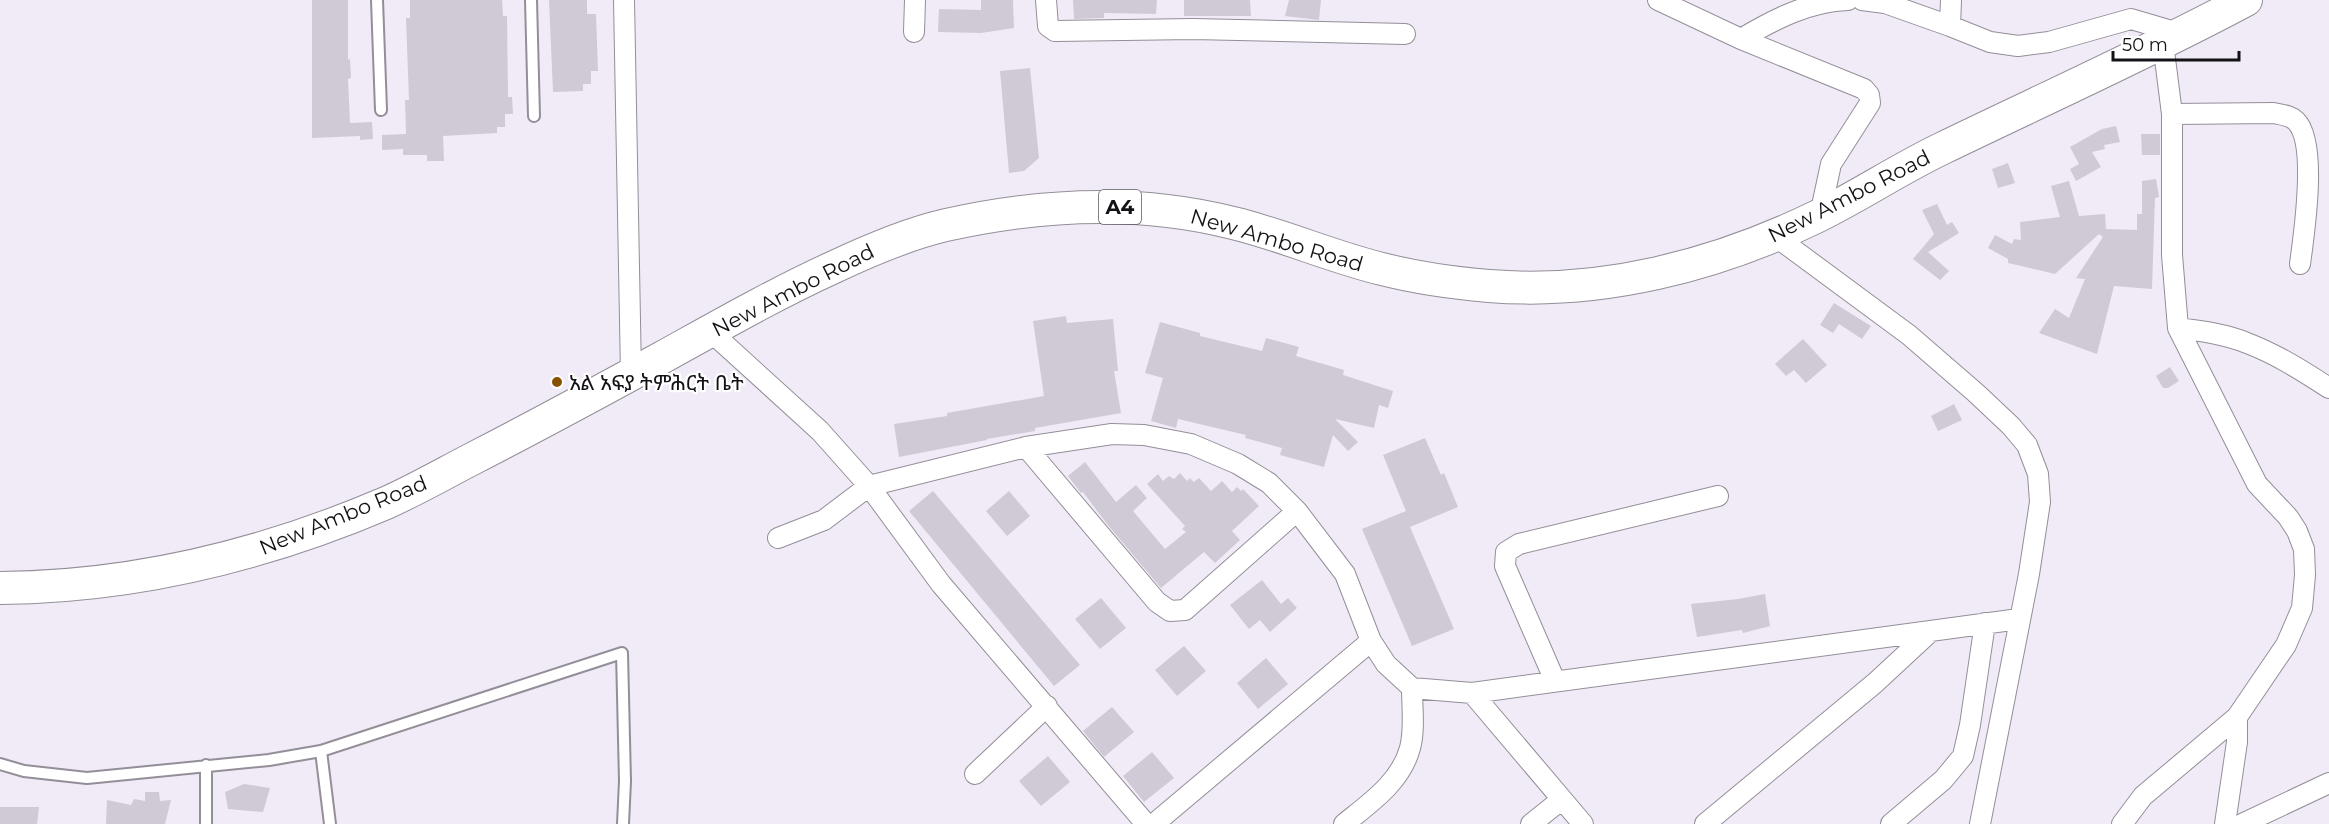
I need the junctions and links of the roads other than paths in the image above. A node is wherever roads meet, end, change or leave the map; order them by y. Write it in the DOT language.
graph roads {
  1 [pos="377,0"];
  2 [pos="531,0"];
  3 [pos="624,0"];
  4 [pos="915,0"];
  5 [pos="1046,0"];
  6 [pos="1658,0"];
  7 [pos="1848,0"];
  8 [pos="1862,0"];
  9 [pos="1951,0"];
  10 [pos="2246,0"];
  11 [pos="2212,8"];
  12 [pos="1950,26"];
  13 [pos="914,32"];
  14 [pos="1405,34"];
  15 [pos="1740,39"];
  16 [pos="2172,39"];
  17 [pos="381,110"];
  18 [pos="2172,114"];
  19 [pos="534,116"];
  20 [pos="1820,215"];
  21 [pos="1775,236"];
  22 [pos="2300,264"];
  23 [pos="2178,328"];
  24 [pos="710,331"];
  25 [pos="631,374"];
  26 [pos="2329,388"];
  27 [pos="1026,447"];
  28 [pos="870,486"];
  29 [pos="1718,496"];
  30 [pos="1297,512"];
  31 [pos="778,538"];
  32 [pos="0,588"];
  33 [pos="2019,619"];
  34 [pos="1985,623"];
  35 [pos="1930,632"];
  36 [pos="1371,641"];
  37 [pos="1556,681"];
  38 [pos="1412,688"];
  39 [pos="1472,693"];
  40 [pos="1047,706"];
  41 [pos="2237,717"];
  42 [pos="321,751"];
  43 [pos="0,764"];
  44 [pos="206,765"];
  45 [pos="975,774"];
  46 [pos="2329,783"];
  47 [pos="1561,800"];
  48 [pos="206,824"];
  49 [pos="330,824"];
  50 [pos="623,824"];
  51 [pos="1146,824"];
  52 [pos="1154,824"];
  53 [pos="1344,824"];
  54 [pos="1531,824"];
  55 [pos="1583,824"];
  56 [pos="1705,824"];
  57 [pos="1892,824"];
  58 [pos="1980,824"];
  59 [pos="2122,824"];
  60 [pos="2225,824"];
  61 [pos="2242,824"];
  1 -- 17 [label="lane"];
  2 -- 19 [label="lane"];
  3 -- 25 [label="street"];
  4 -- 13 [label="street"];
  5 -- 14 [label="street"];
  6 -- 15 [label="street"];
  7 -- 15 [label="street"];
  8 -- 12 [label="street"];
  9 -- 12 [label="street"];
  10 -- 11 [label="main road, New Ambo Road / A4"];
  11 -- 16 [label="main road, New Ambo Road / A4"];
  12 -- 16 [label="street"];
  15 -- 20 [label="street"];
  16 -- 18 [label="street"];
  16 -- 20 [label="main road, New Ambo Road / A4"];
  18 -- 22 [label="street"];
  18 -- 23 [label="street"];
  20 -- 21 [label="main road, New Ambo Road / A4"];
  21 -- 24 [label="main road, New Ambo Road / A4"];
  21 -- 33 [label="street"];
  23 -- 26 [label="street"];
  23 -- 41 [label="street"];
  24 -- 25 [label="main road, New Ambo Road / A4"];
  24 -- 28 [label="street"];
  25 -- 32 [label="main road, New Ambo Road / A4"];
  27 -- 28 [label="street"];
  27 -- 30 [label="street"];
  27 -- 30 [label="street"];
  28 -- 31 [label="street"];
  28 -- 40 [label="street"];
  29 -- 37 [label="street"];
  30 -- 36 [label="street"];
  33 -- 34 [label="street"];
  33 -- 58 [label="street"];
  34 -- 35 [label="street"];
  34 -- 57 [label="street"];
  35 -- 37 [label="street"];
  35 -- 56 [label="street"];
  36 -- 38 [label="street"];
  36 -- 52 [label="street"];
  37 -- 39 [label="street"];
  38 -- 39 [label="street"];
  38 -- 53 [label="street"];
  39 -- 47 [label="street"];
  40 -- 45 [label="street"];
  40 -- 51 [label="street"];
  41 -- 59 [label="street"];
  41 -- 60 [label="street"];
  42 -- 44 [label="lane"];
  42 -- 49 [label="lane"];
  42 -- 50 [label="lane"];
  43 -- 44 [label="lane"];
  44 -- 48 [label="lane"];
  46 -- 61 [label="street"];
  47 -- 54 [label="street"];
  47 -- 55 [label="street"];
}
